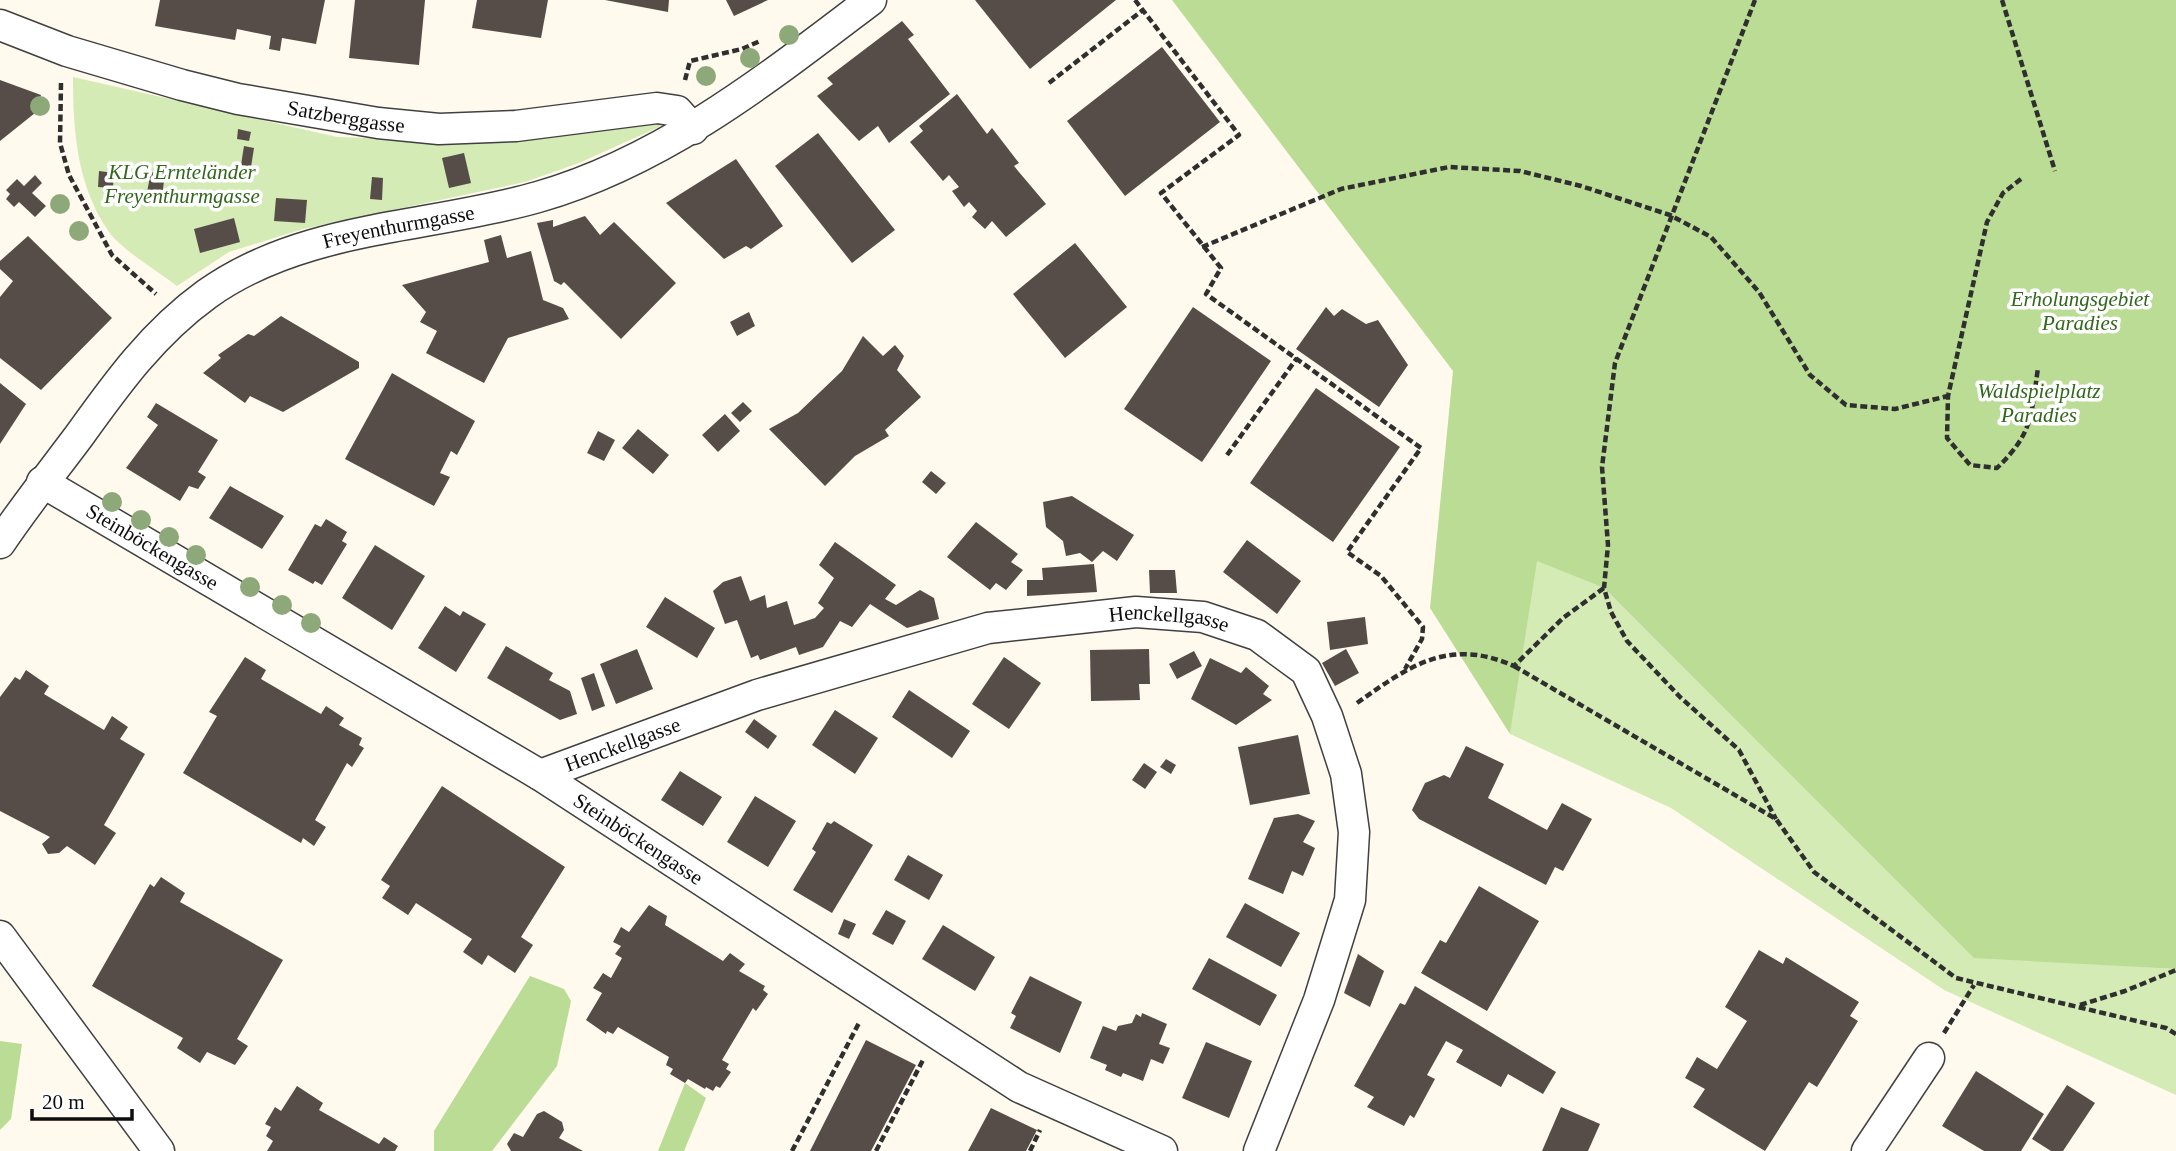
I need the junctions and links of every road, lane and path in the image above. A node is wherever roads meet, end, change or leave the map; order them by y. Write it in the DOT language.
graph roads {
  1 [pos="871,0"];
  2 [pos="1135,0"];
  3 [pos="1755,0"];
  4 [pos="2002,0"];
  5 [pos="1143,10"];
  6 [pos="0,25"];
  7 [pos="770,35"];
  8 [pos="61,75"];
  9 [pos="1049,83"];
  10 [pos="685,120"];
  11 [pos="2055,171"];
  12 [pos="2021,179"];
  13 [pos="1670,215"];
  14 [pos="1202,247"];
  15 [pos="181,315"];
  16 [pos="1297,358"];
  17 [pos="2038,368"];
  18 [pos="1948,396"];
  19 [pos="1227,455"];
  20 [pos="42,482"];
  21 [pos="0,544"];
  22 [pos="1604,588"];
  23 [pos="1514,666"];
  24 [pos="1405,668"];
  25 [pos="1327,716"];
  26 [pos="540,775"];
  27 [pos="1776,819"];
  28 [pos="0,936"];
  29 [pos="2176,970"];
  30 [pos="1974,985"];
  31 [pos="874,994"];
  32 [pos="2079,1005"];
  33 [pos="937,1034"];
  34 [pos="2176,1034"];
  35 [pos="1929,1058"];
  36 [pos="159,1151"];
  37 [pos="792,1151"];
  38 [pos="876,1151"];
  39 [pos="1162,1151"];
  40 [pos="1259,1151"];
  41 [pos="1867,1151"];
  1 -- 10 [label="street, Freyenthurmgasse"];
  2 -- 5 [label="path"];
  3 -- 13 [label="path"];
  4 -- 11 [label="path"];
  5 -- 9 [label="path"];
  5 -- 14 [label="path"];
  6 -- 10 [label="street, Satzberggasse"];
  7 -- 10 [label="path"];
  8 -- 15 [label="path"];
  10 -- 15 [label="street, Freyenthurmgasse"];
  12 -- 18 [label="path"];
  13 -- 14 [label="path"];
  13 -- 18 [label="path"];
  13 -- 22 [label="path"];
  14 -- 16 [label="path"];
  15 -- 20 [label="street, Freyenthurmgasse"];
  16 -- 19 [label="path"];
  16 -- 24 [label="path"];
  17 -- 18 [label="path"];
  20 -- 21 [label="street, Freyenthurmgasse"];
  20 -- 26 [label="street, Steinböckengasse"];
  22 -- 23 [label="path"];
  22 -- 27 [label="path"];
  23 -- 24 [label="path"];
  23 -- 27 [label="path"];
  24 -- 25 [label="path"];
  25 -- 26 [label="street, Henckellgasse"];
  25 -- 40 [label="street, Henckellgasse"];
  26 -- 31 [label="street, Steinböckengasse"];
  27 -- 30 [label="path"];
  28 -- 36 [label="street"];
  29 -- 32 [label="path"];
  30 -- 32 [label="path"];
  30 -- 35 [label="path"];
  31 -- 33 [label="street, Steinböckengasse"];
  31 -- 37 [label="path"];
  32 -- 34 [label="path"];
  33 -- 38 [label="path"];
  33 -- 39 [label="street, Steinböckengasse"];
  35 -- 41 [label="street"];
}
